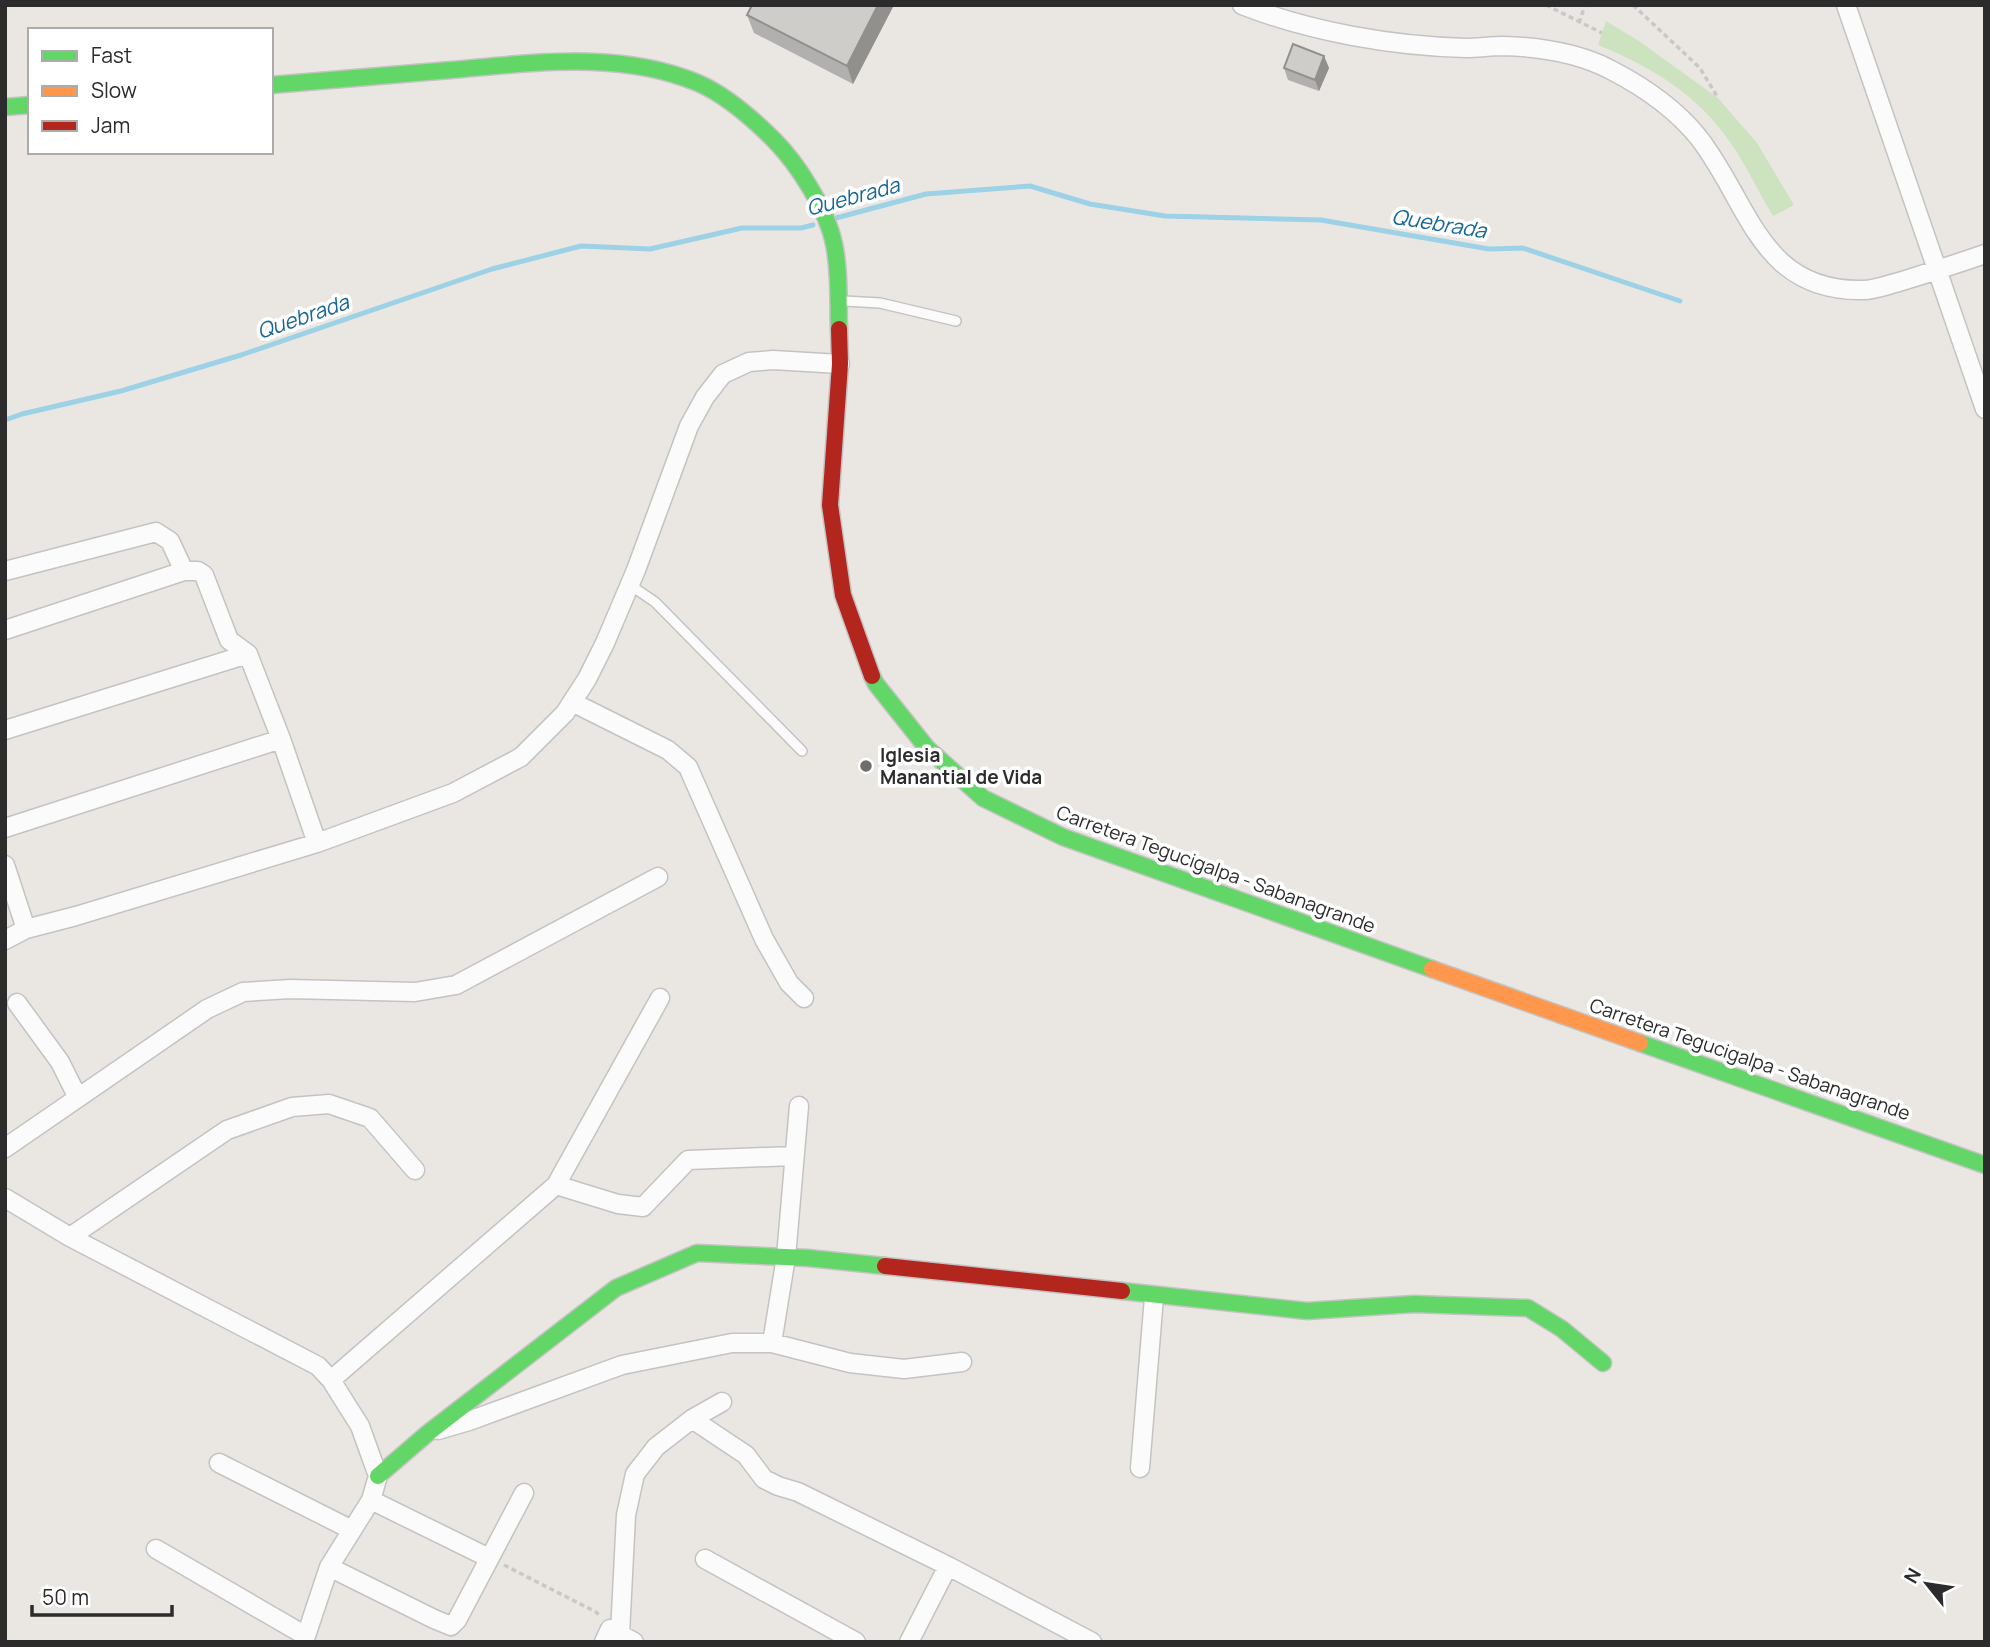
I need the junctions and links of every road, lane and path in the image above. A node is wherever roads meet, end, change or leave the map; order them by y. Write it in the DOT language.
graph roads {
  1 [pos="1242,5"];
  2 [pos="1546,5"];
  3 [pos="1585,5"];
  4 [pos="1633,5"];
  5 [pos="1846,5"];
  6 [pos="1579,23"];
  7 [pos="1602,33"];
  8 [pos="273,85"];
  9 [pos="1718,98"];
  10 [pos="28,105"];
  11 [pos="5,107"];
  12 [pos="1985,254"];
  13 [pos="1937,270"];
  14 [pos="839,300"];
  15 [pos="956,321"];
  16 [pos="840,364"];
  17 [pos="1985,409"];
  18 [pos="5,571"];
  19 [pos="184,571"];
  20 [pos="630,585"];
  21 [pos="5,631"];
  22 [pos="248,654"];
  23 [pos="572,702"];
  24 [pos="5,730"];
  25 [pos="282,739"];
  26 [pos="802,751"];
  27 [pos="5,828"];
  28 [pos="317,843"];
  29 [pos="5,865"];
  30 [pos="658,877"];
  31 [pos="26,929"];
  32 [pos="5,940"];
  33 [pos="660,998"];
  34 [pos="804,998"];
  35 [pos="17,1003"];
  36 [pos="78,1098"];
  37 [pos="799,1106"];
  38 [pos="5,1148"];
  39 [pos="793,1156"];
  40 [pos="1985,1165"];
  41 [pos="415,1170"];
  42 [pos="556,1185"];
  43 [pos="5,1198"];
  44 [pos="70,1237"];
  45 [pos="786,1257"];
  46 [pos="1154,1297"];
  47 [pos="772,1343"];
  48 [pos="962,1362"];
  49 [pos="1603,1363"];
  50 [pos="331,1380"];
  51 [pos="722,1402"];
  52 [pos="692,1419"];
  53 [pos="428,1433"];
  54 [pos="219,1463"];
  55 [pos="1140,1468"];
  56 [pos="378,1476"];
  57 [pos="524,1493"];
  58 [pos="372,1500"];
  59 [pos="352,1530"];
  60 [pos="156,1549"];
  61 [pos="489,1558"];
  62 [pos="705,1559"];
  63 [pos="948,1566"];
  64 [pos="330,1567"];
  65 [pos="617,1636"];
  66 [pos="305,1639"];
  67 [pos="856,1642"];
  68 [pos="909,1642"];
  69 [pos="1092,1642"];
  1 -- 13 [label="street"];
  2 -- 6 [label="path"];
  3 -- 6 [label="path"];
  4 -- 9 [label="path"];
  5 -- 13 [label="street"];
  6 -- 7 [label="path"];
  8 -- 14 [label="main road, Carretera Tegucigalpa - Sabanagrande"];
  10 -- 11 [label="main road"];
  12 -- 13 [label="street"];
  13 -- 17 [label="street"];
  14 -- 15 [label="lane"];
  14 -- 16 [label="main road, Carretera Tegucigalpa - Sabanagrande"];
  16 -- 20 [label="street"];
  16 -- 40 [label="main road, Carretera Tegucigalpa - Sabanagrande"];
  18 -- 19 [label="street"];
  19 -- 21 [label="street"];
  19 -- 22 [label="street"];
  20 -- 23 [label="street"];
  20 -- 26 [label="lane"];
  22 -- 24 [label="street"];
  22 -- 25 [label="street"];
  23 -- 28 [label="street"];
  23 -- 34 [label="street"];
  25 -- 27 [label="street"];
  25 -- 28 [label="street"];
  28 -- 31 [label="street"];
  29 -- 31 [label="street"];
  30 -- 36 [label="street"];
  31 -- 32 [label="street"];
  33 -- 42 [label="street"];
  35 -- 36 [label="street"];
  36 -- 38 [label="street"];
  37 -- 39 [label="street"];
  39 -- 42 [label="street"];
  39 -- 45 [label="street"];
  41 -- 44 [label="street"];
  42 -- 50 [label="street"];
  43 -- 44 [label="street"];
  44 -- 50 [label="street"];
  45 -- 46 [label="main road"];
  45 -- 47 [label="street"];
  45 -- 53 [label="main road"];
  46 -- 49 [label="main road"];
  46 -- 55 [label="street"];
  47 -- 48 [label="street"];
  47 -- 53 [label="street"];
  50 -- 56 [label="street"];
  51 -- 52 [label="street"];
  52 -- 63 [label="street"];
  52 -- 65 [label="street"];
  53 -- 56 [label="main road"];
  54 -- 59 [label="street"];
  56 -- 58 [label="street"];
  57 -- 61 [label="street"];
  58 -- 59 [label="street"];
  58 -- 61 [label="street"];
  59 -- 64 [label="street"];
  60 -- 66 [label="street"];
  61 -- 64 [label="street"];
  61 -- 65 [label="path"];
  62 -- 67 [label="street"];
  63 -- 68 [label="street"];
  63 -- 69 [label="street"];
  64 -- 66 [label="street"];
}
